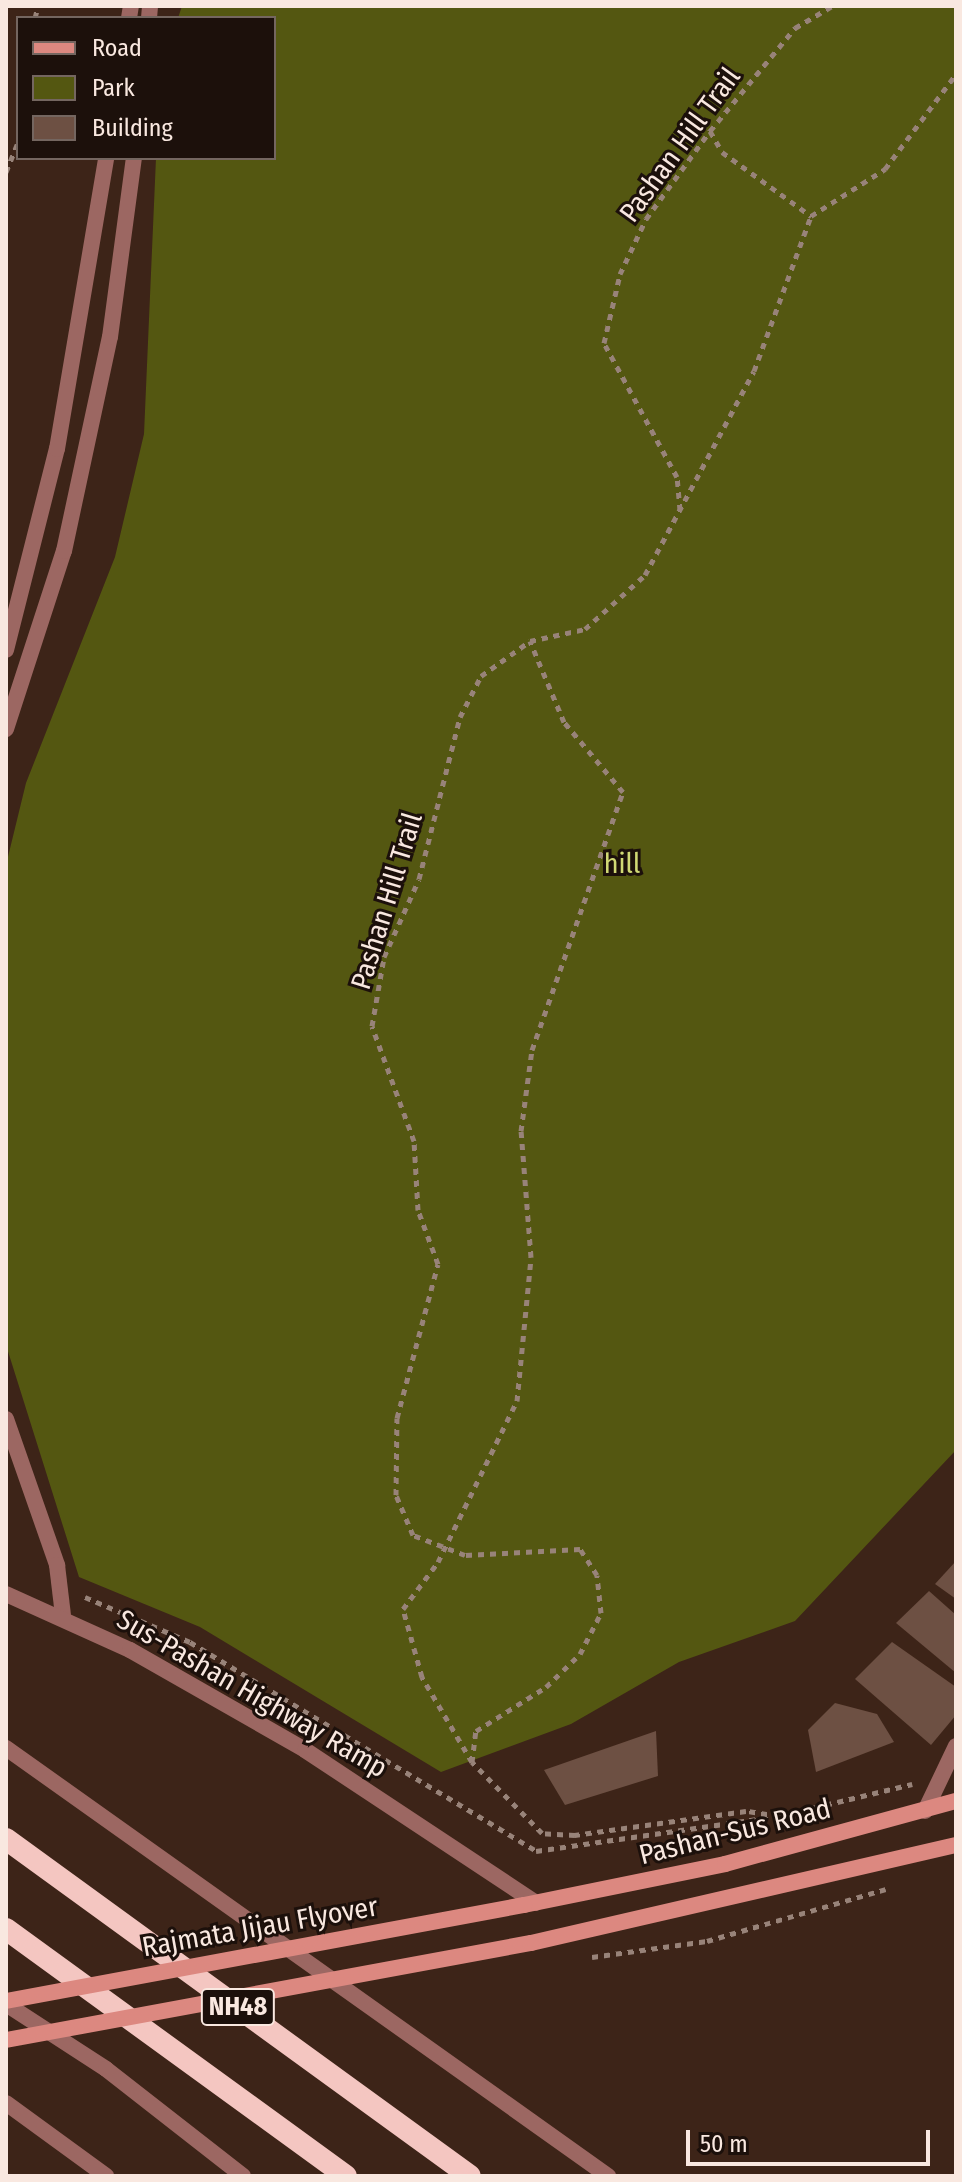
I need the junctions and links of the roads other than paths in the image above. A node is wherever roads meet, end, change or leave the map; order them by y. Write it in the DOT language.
graph roads {
  1 [pos="106,160"];
  2 [pos="134,160"];
  3 [pos="6,650"];
  4 [pos="6,691"];
  5 [pos="8,724"];
  6 [pos="6,1419"];
  7 [pos="6,1594"];
  8 [pos="63,1615"];
  9 [pos="956,1746"];
  10 [pos="6,1748"];
  11 [pos="956,1801"];
  12 [pos="925,1811"];
  13 [pos="6,1839"];
  14 [pos="956,1845"];
  15 [pos="530,1904"];
  16 [pos="6,1929"];
  17 [pos="6,2002"];
  18 [pos="6,2040"];
  19 [pos="6,2103"];
  20 [pos="106,2176"];
  21 [pos="243,2176"];
  22 [pos="346,2176"];
  23 [pos="470,2176"];
  24 [pos="608,2176"];
  1 -- 3 [label="street"];
  2 -- 5 [label="street"];
  4 -- 5 [label="street"];
  6 -- 8 [label="street"];
  7 -- 8 [label="street, Sus-Pashan Highway Ramp"];
  8 -- 15 [label="street, Sus-Pashan Highway Ramp"];
  9 -- 12 [label="street"];
  10 -- 24 [label="street"];
  11 -- 12 [label="main road, Pashan-Sus Road"];
  12 -- 15 [label="main road, Pashan-Sus Road"];
  13 -- 23 [label="highway, NH48"];
  14 -- 18 [label="main road, bridge"];
  15 -- 17 [label="main road, Rajmata Jijau Flyover, bridge"];
  16 -- 22 [label="highway, NH48"];
  17 -- 21 [label="street"];
  19 -- 20 [label="street"];
}
